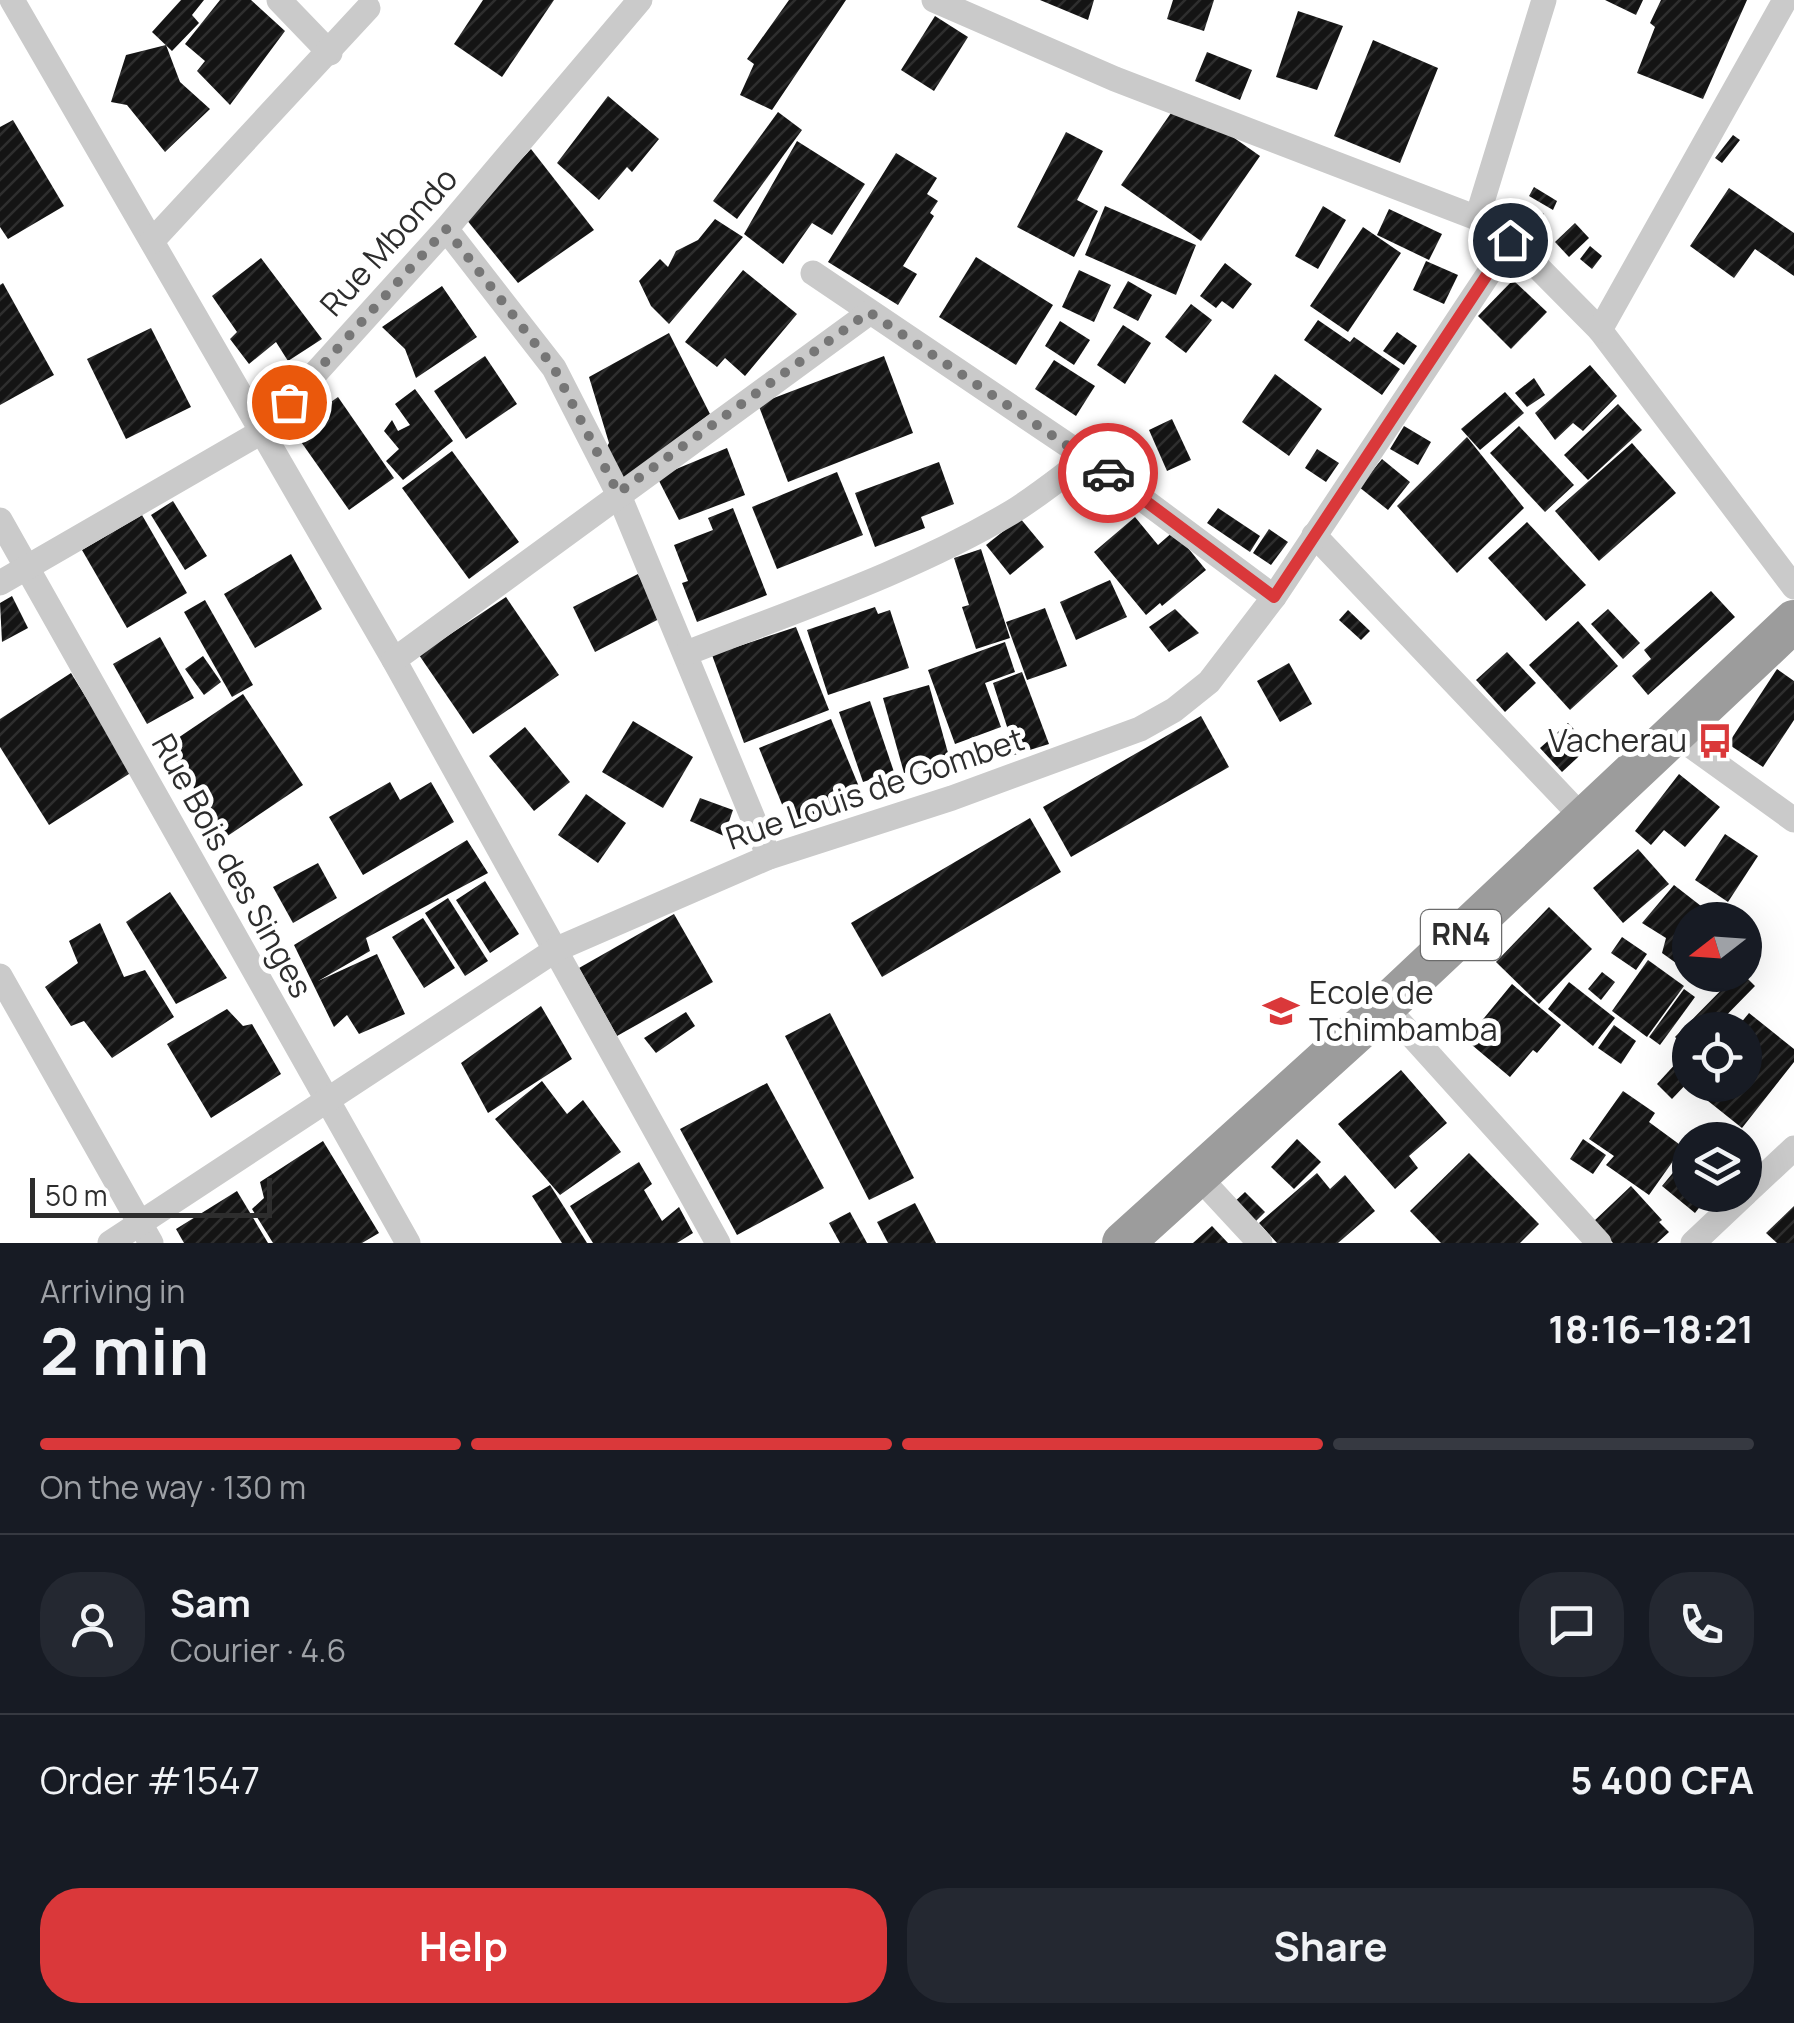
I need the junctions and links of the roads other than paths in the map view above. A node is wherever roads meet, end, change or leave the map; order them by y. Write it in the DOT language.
graph roads {
  1 [pos="12,0"];
  2 [pos="279,0"];
  3 [pos="640,0"];
  4 [pos="934,0"];
  5 [pos="1544,0"];
  6 [pos="1785,0"];
  7 [pos="368,8"];
  8 [pos="330,52"];
  9 [pos="1477,218"];
  10 [pos="446,229"];
  11 [pos="1510,240"];
  12 [pos="152,241"];
  13 [pos="814,274"];
  14 [pos="869,312"];
  15 [pos="1600,330"];
  16 [pos="263,430"];
  17 [pos="1087,458"];
  18 [pos="618,493"];
  19 [pos="0,520"];
  20 [pos="1314,535"];
  21 [pos="27,567"];
  22 [pos="0,583"];
  23 [pos="1794,587"];
  24 [pos="1274,597"];
  25 [pos="1794,621"];
  26 [pos="687,652"];
  27 [pos="394,660"];
  28 [pos="1676,734"];
  29 [pos="1585,820"];
  30 [pos="1794,820"];
  31 [pos="769,856"];
  32 [pos="557,948"];
  33 [pos="0,976"];
  34 [pos="1384,1006"];
  35 [pos="324,1099"];
  36 [pos="1794,1148"];
  37 [pos="1196,1174"];
  38 [pos="1762,1179"];
  39 [pos="1727,1212"];
  40 [pos="145,1233"];
  41 [pos="110,1243"];
  42 [pos="408,1243"];
  43 [pos="718,1243"];
  44 [pos="1123,1243"];
  45 [pos="1260,1243"];
  46 [pos="1599,1243"];
  47 [pos="1694,1243"];
  1 -- 12 [label="street"];
  2 -- 8 [label="street"];
  3 -- 10 [label="street, Rue Mbondo"];
  4 -- 9 [label="street"];
  5 -- 9 [label="street"];
  6 -- 15 [label="street"];
  7 -- 8 [label="street"];
  8 -- 12 [label="street"];
  9 -- 11 [label="street"];
  10 -- 16 [label="street, Rue Mbondo"];
  10 -- 18 [label="street"];
  11 -- 15 [label="street"];
  11 -- 20 [label="street, Rue Louis de Gombet"];
  12 -- 16 [label="street"];
  13 -- 14 [label="street"];
  14 -- 17 [label="street"];
  14 -- 18 [label="street"];
  15 -- 23 [label="street"];
  16 -- 21 [label="street, Rue Mbondo"];
  16 -- 27 [label="street"];
  17 -- 24 [label="street"];
  17 -- 26 [label="street"];
  18 -- 26 [label="street"];
  18 -- 27 [label="street"];
  19 -- 21 [label="street, Rue Bois des Singes"];
  20 -- 24 [label="street, Rue Louis de Gombet"];
  20 -- 29 [label="street"];
  21 -- 22 [label="street, Rue Mbondo"];
  21 -- 35 [label="street, Rue Bois des Singes"];
  24 -- 31 [label="street, Rue Louis de Gombet"];
  25 -- 28 [label="highway, RN4"];
  26 -- 31 [label="street"];
  27 -- 32 [label="street"];
  28 -- 29 [label="highway, RN4"];
  28 -- 30 [label="street"];
  29 -- 34 [label="highway, RN4"];
  31 -- 32 [label="street, Rue Louis de Gombet"];
  32 -- 35 [label="street, Rue Louis de Gombet"];
  32 -- 43 [label="street"];
  33 -- 40 [label="street"];
  34 -- 37 [label="highway, RN4"];
  34 -- 46 [label="street"];
  35 -- 40 [label="street, Rue Louis de Gombet"];
  35 -- 42 [label="street, Rue Bois des Singes"];
  36 -- 38 [label="street"];
  37 -- 44 [label="highway, RN4"];
  37 -- 45 [label="street"];
  39 -- 47 [label="street"];
  40 -- 41 [label="street, Rue Louis de Gombet"];
}
